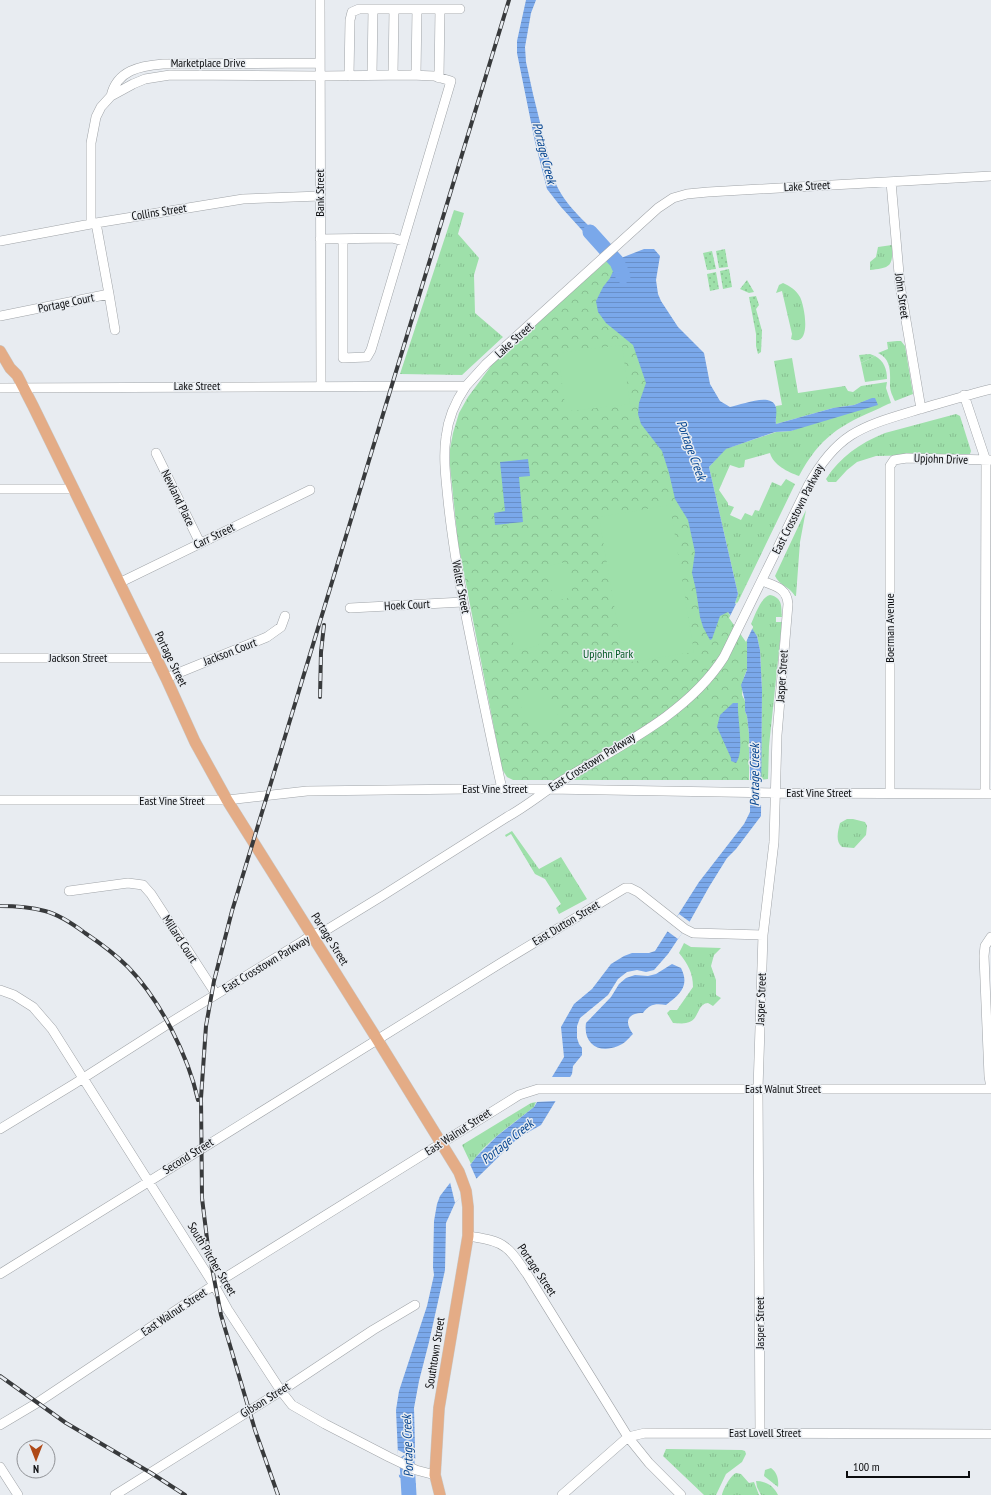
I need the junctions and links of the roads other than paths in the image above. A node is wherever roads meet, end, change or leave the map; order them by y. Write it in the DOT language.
graph roads {
  1 [pos="320,0"];
  2 [pos="373,8"];
  3 [pos="394,8"];
  4 [pos="417,8"];
  5 [pos="440,8"];
  6 [pos="460,8"];
  7 [pos="320,63"];
  8 [pos="393,74"];
  9 [pos="372,75"];
  10 [pos="416,75"];
  11 [pos="320,76"];
  12 [pos="349,76"];
  13 [pos="439,78"];
  14 [pos="111,96"];
  15 [pos="991,176"];
  16 [pos="891,182"];
  17 [pos="320,196"];
  18 [pos="93,223"];
  19 [pos="320,239"];
  20 [pos="343,239"];
  21 [pos="0,241"];
  22 [pos="403,241"];
  23 [pos="108,294"];
  24 [pos="0,316"];
  25 [pos="115,330"];
  26 [pos="0,351"];
  27 [pos="321,386"];
  28 [pos="466,386"];
  29 [pos="0,388"];
  30 [pos="24,388"];
  31 [pos="991,389"];
  32 [pos="964,395"];
  33 [pos="921,409"];
  34 [pos="156,453"];
  35 [pos="988,460"];
  36 [pos="892,462"];
  37 [pos="0,489"];
  38 [pos="74,490"];
  39 [pos="310,490"];
  40 [pos="200,543"];
  41 [pos="762,581"];
  42 [pos="119,583"];
  43 [pos="463,602"];
  44 [pos="350,608"];
  45 [pos="285,616"];
  46 [pos="988,656"];
  47 [pos="0,658"];
  48 [pos="156,658"];
  49 [pos="166,678"];
  50 [pos="502,789"];
  51 [pos="548,789"];
  52 [pos="776,793"];
  53 [pos="890,794"];
  54 [pos="988,794"];
  55 [pos="0,800"];
  56 [pos="227,800"];
  57 [pos="69,891"];
  58 [pos="312,935"];
  59 [pos="763,935"];
  60 [pos="991,937"];
  61 [pos="991,953"];
  62 [pos="985,967"];
  63 [pos="0,990"];
  64 [pos="216,994"];
  65 [pos="378,1038"];
  66 [pos="84,1078"];
  67 [pos="991,1088"];
  68 [pos="758,1089"];
  69 [pos="0,1129"];
  70 [pos="442,1143"];
  71 [pos="148,1181"];
  72 [pos="468,1236"];
  73 [pos="0,1274"];
  74 [pos="214,1285"];
  75 [pos="415,1305"];
  76 [pos="281,1391"];
  77 [pos="0,1425"];
  78 [pos="760,1433"];
  79 [pos="991,1434"];
  80 [pos="628,1437"];
  81 [pos="0,1467"];
  82 [pos="434,1475"];
  83 [pos="18,1495"];
  84 [pos="116,1495"];
  85 [pos="440,1495"];
  86 [pos="562,1495"];
  87 [pos="681,1495"];
  1 -- 7 [label="street, Bank Street"];
  2 -- 3 [label="street"];
  2 -- 9 [label="street"];
  2 -- 12 [label="street"];
  3 -- 4 [label="street"];
  3 -- 8 [label="street"];
  4 -- 5 [label="street"];
  4 -- 10 [label="street"];
  5 -- 6 [label="street"];
  5 -- 13 [label="street"];
  7 -- 11 [label="street, Bank Street"];
  7 -- 14 [label="street, Marketplace Drive"];
  8 -- 9 [label="street, Marketplace Drive"];
  8 -- 10 [label="street, Marketplace Drive"];
  9 -- 12 [label="street, Marketplace Drive"];
  10 -- 13 [label="street, Marketplace Drive"];
  11 -- 12 [label="street, Marketplace Drive"];
  11 -- 14 [label="street, Marketplace Drive"];
  11 -- 17 [label="street, Bank Street"];
  13 -- 22 [label="street"];
  14 -- 18 [label="street, Marketplace Drive"];
  15 -- 16 [label="street, Lake Street"];
  16 -- 28 [label="street, Lake Street"];
  16 -- 33 [label="street, John Street"];
  17 -- 18 [label="street, Collins Street"];
  17 -- 19 [label="street, Bank Street"];
  18 -- 21 [label="street, Collins Street"];
  18 -- 23 [label="street, Portage Court"];
  19 -- 20 [label="street"];
  19 -- 27 [label="street, Bank Street"];
  20 -- 22 [label="street"];
  20 -- 22 [label="street"];
  23 -- 24 [label="street, Portage Court"];
  23 -- 25 [label="street"];
  26 -- 30 [label="main road, Portage Street"];
  27 -- 28 [label="street, Lake Street"];
  27 -- 30 [label="street, Lake Street"];
  28 -- 43 [label="street, Walter Street"];
  29 -- 30 [label="street, Lake Street"];
  30 -- 38 [label="main road, Portage Street"];
  31 -- 32 [label="street, East Crosstown Parkway"];
  32 -- 33 [label="street, East Crosstown Parkway"];
  32 -- 35 [label="street"];
  33 -- 41 [label="street, East Crosstown Parkway"];
  34 -- 40 [label="street, Newland Place"];
  35 -- 36 [label="street, Upjohn Drive"];
  35 -- 46 [label="street"];
  36 -- 53 [label="street, Boerman Avenue"];
  37 -- 38 [label="street"];
  38 -- 42 [label="main road, Portage Street"];
  39 -- 40 [label="street, Carr Street"];
  40 -- 42 [label="street, Carr Street"];
  41 -- 51 [label="street, East Crosstown Parkway"];
  41 -- 52 [label="street, Jasper Street"];
  42 -- 48 [label="main road, Portage Street"];
  43 -- 44 [label="street, Hoek Court"];
  43 -- 50 [label="street, Walter Street"];
  45 -- 49 [label="street, Jackson Court"];
  46 -- 54 [label="street"];
  47 -- 48 [label="street, Jackson Street"];
  48 -- 49 [label="main road, Portage Street"];
  49 -- 56 [label="main road, Portage Street"];
  50 -- 51 [label="street, East Vine Street"];
  50 -- 56 [label="street, East Vine Street"];
  51 -- 52 [label="street, East Vine Street"];
  51 -- 58 [label="street, East Crosstown Parkway"];
  52 -- 53 [label="street, East Vine Street"];
  52 -- 59 [label="street, Jasper Street"];
  53 -- 54 [label="street, East Vine Street"];
  55 -- 56 [label="street, East Vine Street"];
  56 -- 58 [label="main road, Portage Street"];
  57 -- 64 [label="street, Millard Court"];
  58 -- 64 [label="street, East Crosstown Parkway"];
  58 -- 65 [label="main road, Portage Street"];
  59 -- 65 [label="street, East Dutton Street"];
  59 -- 68 [label="street, Jasper Street"];
  60 -- 62 [label="street"];
  61 -- 62 [label="street"];
  62 -- 67 [label="street"];
  63 -- 66 [label="street, South Pitcher Street"];
  64 -- 66 [label="street, East Crosstown Parkway"];
  65 -- 70 [label="main road, Portage Street"];
  65 -- 71 [label="street, Second Street"];
  66 -- 69 [label="street, East Crosstown Parkway"];
  66 -- 71 [label="street, South Pitcher Street"];
  67 -- 68 [label="street, East Walnut Street"];
  68 -- 70 [label="street, East Walnut Street"];
  68 -- 78 [label="street, Jasper Street"];
  70 -- 72 [label="main road, Portage Street"];
  70 -- 74 [label="street, East Walnut Street"];
  71 -- 73 [label="street, Second Street"];
  71 -- 74 [label="street, South Pitcher Street"];
  72 -- 80 [label="street, Portage Street"];
  72 -- 82 [label="main road, Southtown Street"];
  74 -- 76 [label="street, South Pitcher Street"];
  74 -- 77 [label="street, East Walnut Street"];
  75 -- 76 [label="street, Gibson Street"];
  76 -- 82 [label="street, South Pitcher Street"];
  76 -- 84 [label="street, Gibson Street"];
  78 -- 79 [label="street, East Lovell Street"];
  78 -- 80 [label="street, East Lovell Street"];
  80 -- 86 [label="street, East Lovell Street"];
  80 -- 87 [label="street, Portage Street"];
  81 -- 83 [label="street"];
  82 -- 85 [label="main road"];
}
